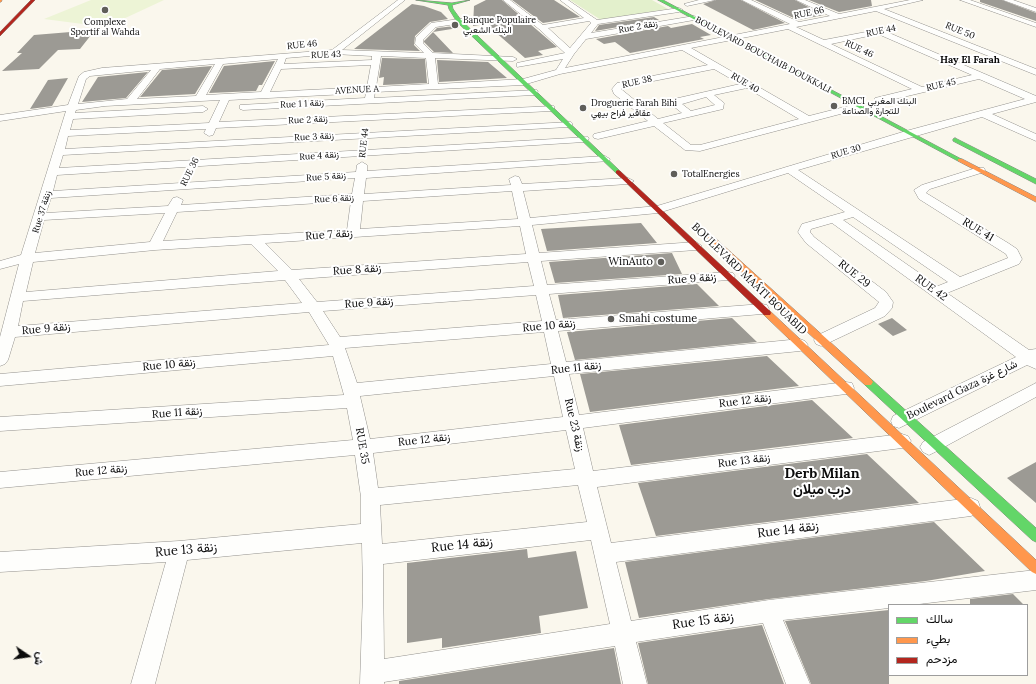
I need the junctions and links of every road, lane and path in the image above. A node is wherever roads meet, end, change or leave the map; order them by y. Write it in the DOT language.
graph roads {
  1 [pos="33,0"];
  2 [pos="402,0"];
  3 [pos="418,0"];
  4 [pos="506,0"];
  5 [pos="563,0"];
  6 [pos="660,0"];
  7 [pos="712,0"];
  8 [pos="745,0"];
  9 [pos="798,0"];
  10 [pos="896,0"];
  11 [pos="920,0"];
  12 [pos="963,0"];
  13 [pos="1006,0"];
  14 [pos="465,1"];
  15 [pos="987,1"];
  16 [pos="445,2"];
  17 [pos="904,3"];
  18 [pos="682,4"];
  19 [pos="974,4"];
  20 [pos="877,8"];
  21 [pos="1036,10"];
  22 [pos="701,11"];
  23 [pos="837,16"];
  24 [pos="694,18"];
  25 [pos="460,21"];
  26 [pos="594,21"];
  27 [pos="797,24"];
  28 [pos="915,24"];
  29 [pos="1036,25"];
  30 [pos="788,26"];
  31 [pos="542,27"];
  32 [pos="735,28"];
  33 [pos="879,31"];
  34 [pos="748,34"];
  35 [pos="0,35"];
  36 [pos="582,36"];
  37 [pos="730,38"];
  38 [pos="762,41"];
  39 [pos="823,43"];
  40 [pos="683,47"];
  41 [pos="334,52"];
  42 [pos="569,54"];
  43 [pos="430,55"];
  44 [pos="283,57"];
  45 [pos="376,58"];
  46 [pos="498,58"];
  47 [pos="220,62"];
  48 [pos="517,62"];
  49 [pos="716,66"];
  50 [pos="157,67"];
  51 [pos="279,67"];
  52 [pos="1034,70"];
  53 [pos="94,72"];
  54 [pos="558,72"];
  55 [pos="980,76"];
  56 [pos="535,78"];
  57 [pos="523,82"];
  58 [pos="748,85"];
  59 [pos="434,86"];
  60 [pos="547,88"];
  61 [pos="371,89"];
  62 [pos="922,90"];
  63 [pos="534,92"];
  64 [pos="707,94"];
  65 [pos="264,95"];
  66 [pos="199,99"];
  67 [pos="875,99"];
  68 [pos="369,100"];
  69 [pos="1035,100"];
  70 [pos="130,102"];
  71 [pos="228,105"];
  72 [pos="860,106"];
  73 [pos="891,107"];
  74 [pos="551,108"];
  75 [pos="71,111"];
  76 [pos="689,114"];
  77 [pos="984,114"];
  78 [pos="367,117"];
  79 [pos="0,118"];
  80 [pos="808,120"];
  81 [pos="917,120"];
  82 [pos="656,122"];
  83 [pos="568,124"];
  84 [pos="213,125"];
  85 [pos="930,127"];
  86 [pos="65,133"];
  87 [pos="910,133"];
  88 [pos="365,134"];
  89 [pos="598,136"];
  90 [pos="1036,138"];
  91 [pos="584,139"];
  92 [pos="204,144"];
  93 [pos="60,152"];
  94 [pos="363,153"];
  95 [pos="605,159"];
  96 [pos="194,164"];
  97 [pos="512,166"];
  98 [pos="790,170"];
  99 [pos="980,170"];
  100 [pos="54,172"];
  101 [pos="361,175"];
  102 [pos="628,181"];
  103 [pos="1036,182"];
  104 [pos="183,186"];
  105 [pos="517,188"];
  106 [pos="47,195"];
  107 [pos="358,197"];
  108 [pos="1036,200"];
  109 [pos="174,208"];
  110 [pos="658,209"];
  111 [pos="854,213"];
  112 [pos="41,217"];
  113 [pos="834,219"];
  114 [pos="525,222"];
  115 [pos="702,231"];
  116 [pos="353,233"];
  117 [pos="255,240"];
  118 [pos="155,246"];
  119 [pos="696,246"];
  120 [pos="534,257"];
  121 [pos="27,258"];
  122 [pos="0,265"];
  123 [pos="288,275"];
  124 [pos="728,276"];
  125 [pos="958,282"];
  126 [pos="541,290"];
  127 [pos="936,292"];
  128 [pos="17,297"];
  129 [pos="313,307"];
  130 [pos="762,308"];
  131 [pos="550,326"];
  132 [pos="9,332"];
  133 [pos="821,340"];
  134 [pos="800,345"];
  135 [pos="337,347"];
  136 [pos="1034,358"];
  137 [pos="0,360"];
  138 [pos="560,370"];
  139 [pos="0,380"];
  140 [pos="846,388"];
  141 [pos="1036,389"];
  142 [pos="352,396"];
  143 [pos="906,418"];
  144 [pos="573,423"];
  145 [pos="0,424"];
  146 [pos="887,427"];
  147 [pos="902,441"];
  148 [pos="935,444"];
  149 [pos="363,447"];
  150 [pos="916,454"];
  151 [pos="586,478"];
  152 [pos="0,480"];
  153 [pos="370,498"];
  154 [pos="971,507"];
  155 [pos="599,530"];
  156 [pos="372,533"];
  157 [pos="1036,536"];
  158 [pos="179,551"];
  159 [pos="604,554"];
  160 [pos="373,555"];
  161 [pos="0,562"];
  162 [pos="1036,568"];
  163 [pos="1036,580"];
  164 [pos="769,611"];
  165 [pos="623,633"];
  166 [pos="372,678"];
  167 [pos="143,684"];
  168 [pos="635,684"];
  169 [pos="798,684"];
  1 -- 35 [label="main road"];
  2 -- 41 [label="street"];
  3 -- 16 [label="main road"];
  4 -- 31 [label="street"];
  5 -- 26 [label="street"];
  6 -- 18 [label="main road, BOULEVARD BOUCHAIB DOUKKALI"];
  7 -- 18 [label="street"];
  8 -- 27 [label="street"];
  9 -- 23 [label="street"];
  10 -- 17 [label="street"];
  11 -- 17 [label="street, RUE 66"];
  12 -- 19 [label="street"];
  13 -- 21 [label="street"];
  14 -- 16 [label="main road"];
  14 -- 48 [label="main road"];
  15 -- 19 [label="street"];
  16 -- 25 [label="main road, BOULEVARD MAÂTI BOUABID"];
  17 -- 20 [label="street, RUE 66"];
  18 -- 22 [label="main road, BOULEVARD BOUCHAIB DOUKKALI"];
  18 -- 24 [label="main road, BOULEVARD BOUCHAIB DOUKKALI"];
  18 -- 26 [label="street"];
  19 -- 29 [label="street"];
  20 -- 23 [label="street, RUE 66"];
  20 -- 28 [label="street, RUE 50"];
  23 -- 27 [label="street, RUE 66"];
  24 -- 36 [label="street, Rue 2 زنقة"];
  24 -- 37 [label="main road, BOULEVARD BOUCHAIB DOUKKALI"];
  25 -- 43 [label="street"];
  25 -- 46 [label="main road, BOULEVARD MAÂTI BOUABID"];
  26 -- 31 [label="street"];
  26 -- 36 [label="street"];
  27 -- 30 [label="street, RUE 66"];
  28 -- 33 [label="street, RUE 44"];
  28 -- 52 [label="street, RUE 50"];
  30 -- 34 [label="street, RUE 66"];
  30 -- 39 [label="street, RUE 46"];
  31 -- 42 [label="street"];
  32 -- 34 [label="main road, BOULEVARD BOUCHAIB DOUKKALI"];
  33 -- 39 [label="street, RUE 44"];
  33 -- 55 [label="street"];
  34 -- 37 [label="street, RUE 66"];
  34 -- 38 [label="main road, BOULEVARD BOUCHAIB DOUKKALI"];
  36 -- 42 [label="street"];
  37 -- 40 [label="street, RUE 66"];
  37 -- 72 [label="main road, BOULEVARD BOUCHAIB DOUKKALI"];
  39 -- 62 [label="street, RUE 46"];
  40 -- 49 [label="street, RUE 40"];
  40 -- 54 [label="street, RUE 66"];
  41 -- 44 [label="street, RUE 46"];
  41 -- 45 [label="street, RUE 46"];
  42 -- 48 [label="street, RUE 46"];
  42 -- 54 [label="street"];
  43 -- 45 [label="street, RUE 46"];
  43 -- 46 [label="street, RUE 46"];
  43 -- 59 [label="street"];
  44 -- 47 [label="street, RUE 46"];
  44 -- 51 [label="street"];
  45 -- 51 [label="street, RUE 43"];
  45 -- 61 [label="street, RUE 44"];
  46 -- 48 [label="street, RUE 46"];
  46 -- 57 [label="main road, BOULEVARD MAÂTI BOUABID"];
  47 -- 50 [label="street, RUE 46"];
  47 -- 66 [label="street"];
  48 -- 56 [label="main road"];
  49 -- 58 [label="street, RUE 40"];
  49 -- 82 [label="street, RUE 38"];
  50 -- 53 [label="street, RUE 46"];
  50 -- 70 [label="street"];
  51 -- 65 [label="street"];
  53 -- 75 [label="street, Rue 37 زنقة"];
  54 -- 56 [label="street"];
  55 -- 62 [label="street, RUE 45"];
  55 -- 69 [label="street"];
  56 -- 57 [label="street, AVENUE A"];
  56 -- 60 [label="main road"];
  57 -- 59 [label="street, AVENUE A"];
  57 -- 63 [label="main road, BOULEVARD MAÂTI BOUABID"];
  58 -- 64 [label="street"];
  58 -- 80 [label="street, RUE 40"];
  59 -- 61 [label="street, AVENUE A"];
  61 -- 65 [label="street, AVENUE A"];
  61 -- 68 [label="street, RUE 44"];
  62 -- 67 [label="street, RUE 45"];
  63 -- 68 [label="street, Rue 1 زنقة 1"];
  63 -- 74 [label="main road, BOULEVARD MAÂTI BOUABID"];
  64 -- 76 [label="street"];
  64 -- 76 [label="street"];
  65 -- 71 [label="street, AVENUE A"];
  66 -- 70 [label="street, AVENUE A"];
  66 -- 71 [label="street, AVENUE A"];
  67 -- 73 [label="main road"];
  68 -- 71 [label="street, Rue 1 زنقة 1"];
  68 -- 78 [label="street, RUE 44"];
  69 -- 77 [label="street, RUE 30"];
  70 -- 75 [label="street, AVENUE A"];
  71 -- 75 [label="street, Rue 1 زنقة 1"];
  71 -- 84 [label="street, RUE 36"];
  72 -- 80 [label="street"];
  72 -- 87 [label="main road, BOULEVARD BOUCHAIB DOUKKALI"];
  74 -- 78 [label="street, Rue 2 زنقة"];
  74 -- 83 [label="main road, BOULEVARD MAÂTI BOUABID"];
  75 -- 79 [label="street"];
  75 -- 86 [label="street, Rue 37 زنقة"];
  76 -- 82 [label="street"];
  77 -- 85 [label="street, RUE 30"];
  77 -- 90 [label="street"];
  78 -- 84 [label="street, Rue 2 زنقة"];
  78 -- 88 [label="street, RUE 44"];
  80 -- 82 [label="street, RUE 38"];
  81 -- 85 [label="main road"];
  82 -- 89 [label="street"];
  83 -- 88 [label="street, Rue 3 زنقة"];
  83 -- 91 [label="main road, BOULEVARD MAÂTI BOUABID"];
  84 -- 86 [label="street, Rue 2 زنقة"];
  84 -- 92 [label="street, RUE 36"];
  85 -- 87 [label="street, RUE 30"];
  85 -- 103 [label="main road"];
  86 -- 93 [label="street, Rue 37 زنقة"];
  87 -- 98 [label="street, RUE 30"];
  87 -- 99 [label="main road, BOULEVARD BOUCHAIB DOUKKALI"];
  88 -- 92 [label="street, Rue 3 زنقة"];
  88 -- 94 [label="street, RUE 44"];
  91 -- 94 [label="street, Rue 4 زنقة"];
  91 -- 95 [label="main road, BOULEVARD MAÂTI BOUABID"];
  92 -- 93 [label="street, Rue 3 زنقة"];
  92 -- 96 [label="street, RUE 36"];
  93 -- 100 [label="street, Rue 37 زنقة"];
  94 -- 96 [label="street, Rue 4 زنقة"];
  94 -- 101 [label="street, RUE 44"];
  95 -- 97 [label="street, Rue 5 زنقة"];
  95 -- 102 [label="main road, BOULEVARD MAÂTI BOUABID"];
  96 -- 100 [label="street, Rue 4 زنقة"];
  96 -- 104 [label="street, RUE 36"];
  97 -- 101 [label="street, Rue 5 زنقة"];
  97 -- 105 [label="street, Rue 23 زنقة"];
  98 -- 110 [label="street, RUE 30"];
  98 -- 111 [label="street, RUE 42"];
  99 -- 108 [label="main road, BOULEVARD BOUCHAIB DOUKKALI"];
  99 -- 125 [label="street, RUE 41"];
  100 -- 106 [label="street, Rue 37 زنقة"];
  101 -- 104 [label="street, Rue 5 زنقة"];
  101 -- 107 [label="street, RUE 44"];
  102 -- 105 [label="street, Rue 6 زنقة"];
  102 -- 110 [label="main road, BOULEVARD MAÂTI BOUABID"];
  104 -- 106 [label="street, Rue 5 زنقة"];
  104 -- 109 [label="street, RUE 36"];
  105 -- 107 [label="street, Rue 6 زنقة"];
  105 -- 114 [label="street, Rue 23 زنقة"];
  106 -- 112 [label="street, Rue 37 زنقة"];
  107 -- 109 [label="street, Rue 6 زنقة"];
  107 -- 116 [label="street, RUE 44"];
  109 -- 112 [label="street, Rue 6 زنقة"];
  109 -- 118 [label="street, RUE 36"];
  110 -- 114 [label="street, Rue 7 زنقة"];
  110 -- 119 [label="main road, BOULEVARD MAÂTI BOUABID"];
  111 -- 113 [label="street, RUE 29"];
  111 -- 125 [label="street, RUE 42"];
  112 -- 121 [label="street, Rue 37 زنقة"];
  113 -- 127 [label="street, RUE 42"];
  113 -- 133 [label="street, RUE 29"];
  114 -- 116 [label="street, Rue 7 زنقة"];
  114 -- 120 [label="street, Rue 23 زنقة"];
  115 -- 133 [label="main road, BOULEVARD MAÂTI BOUABID"];
  116 -- 117 [label="street, Rue 7 زنقة"];
  117 -- 118 [label="street, Rue 7 زنقة"];
  117 -- 123 [label="street, RUE 35"];
  118 -- 121 [label="street, Rue 7 زنقة"];
  119 -- 120 [label="street, Rue 8 زنقة"];
  119 -- 124 [label="main road, BOULEVARD MAÂTI BOUABID"];
  120 -- 123 [label="street, Rue 8 زنقة"];
  120 -- 126 [label="street, Rue 23 زنقة"];
  121 -- 122 [label="street, Rue 7 زنقة"];
  121 -- 128 [label="street, Rue 37 زنقة"];
  123 -- 128 [label="street, Rue 8 زنقة"];
  123 -- 129 [label="street, RUE 35"];
  124 -- 126 [label="street, Rue 9 زنقة"];
  124 -- 130 [label="main road, BOULEVARD MAÂTI BOUABID"];
  125 -- 127 [label="street, RUE 41"];
  126 -- 129 [label="street, Rue 9 زنقة"];
  126 -- 131 [label="street, Rue 23 زنقة"];
  127 -- 136 [label="street, RUE 42"];
  128 -- 132 [label="street, Rue 37 زنقة"];
  129 -- 132 [label="street, Rue 9 زنقة"];
  129 -- 135 [label="street, RUE 35"];
  130 -- 131 [label="street, Rue 10 زنقة"];
  130 -- 134 [label="main road, BOULEVARD MAÂTI BOUABID"];
  131 -- 135 [label="street, Rue 10 زنقة"];
  131 -- 138 [label="street, Rue 23 زنقة"];
  132 -- 137 [label="street, Rue 37 زنقة"];
  133 -- 143 [label="main road, BOULEVARD MAÂTI BOUABID"];
  134 -- 138 [label="street, Rue 11 زنقة"];
  134 -- 140 [label="main road, BOULEVARD MAÂTI BOUABID"];
  135 -- 139 [label="street, Rue 10 زنقة"];
  135 -- 142 [label="street, RUE 35"];
  136 -- 143 [label="street, Boulevard Gaza شارع غزة"];
  138 -- 142 [label="street, Rue 11 زنقة"];
  138 -- 144 [label="street, Rue 23 زنقة"];
  140 -- 144 [label="street, Rue 12 زنقة"];
  140 -- 146 [label="main road, BOULEVARD MAÂTI BOUABID"];
  141 -- 148 [label="street"];
  142 -- 145 [label="street, Rue 11 زنقة"];
  142 -- 149 [label="street, RUE 35"];
  143 -- 146 [label="street, Boulevard Gaza شارع غزة"];
  143 -- 148 [label="main road, BOULEVARD MAÂTI BOUABID"];
  144 -- 149 [label="street, Rue 12 زنقة"];
  144 -- 151 [label="street, Rue 23 زنقة"];
  146 -- 147 [label="main road, BOULEVARD MAÂTI BOUABID"];
  147 -- 150 [label="main road, BOULEVARD MAÂTI BOUABID"];
  147 -- 151 [label="street, Rue 13 زنقة"];
  148 -- 150 [label="street"];
  148 -- 157 [label="main road, BOULEVARD MAÂTI BOUABID"];
  149 -- 152 [label="street, Rue 12 زنقة"];
  149 -- 153 [label="street, RUE 35"];
  150 -- 154 [label="main road, BOULEVARD MAÂTI BOUABID"];
  151 -- 153 [label="street, Rue 13 زنقة"];
  151 -- 155 [label="street, Rue 23 زنقة"];
  153 -- 156 [label="street, RUE 35"];
  154 -- 159 [label="street, Rue 14 زنقة"];
  154 -- 162 [label="main road, BOULEVARD MAÂTI BOUABID"];
  155 -- 159 [label="street, Rue 23 زنقة"];
  155 -- 160 [label="street, Rue 14 زنقة"];
  156 -- 158 [label="street, Rue 13 زنقة"];
  156 -- 160 [label="street, RUE 35"];
  158 -- 161 [label="street, Rue 13 زنقة"];
  158 -- 167 [label="street"];
  159 -- 165 [label="street, Rue 23 زنقة"];
  160 -- 166 [label="street, RUE 35"];
  163 -- 164 [label="street, Rue 15 زنقة"];
  164 -- 165 [label="street, Rue 15 زنقة"];
  164 -- 169 [label="street"];
  165 -- 166 [label="street, Rue 15 زنقة"];
  165 -- 168 [label="street, Rue 23 زنقة"];
}
